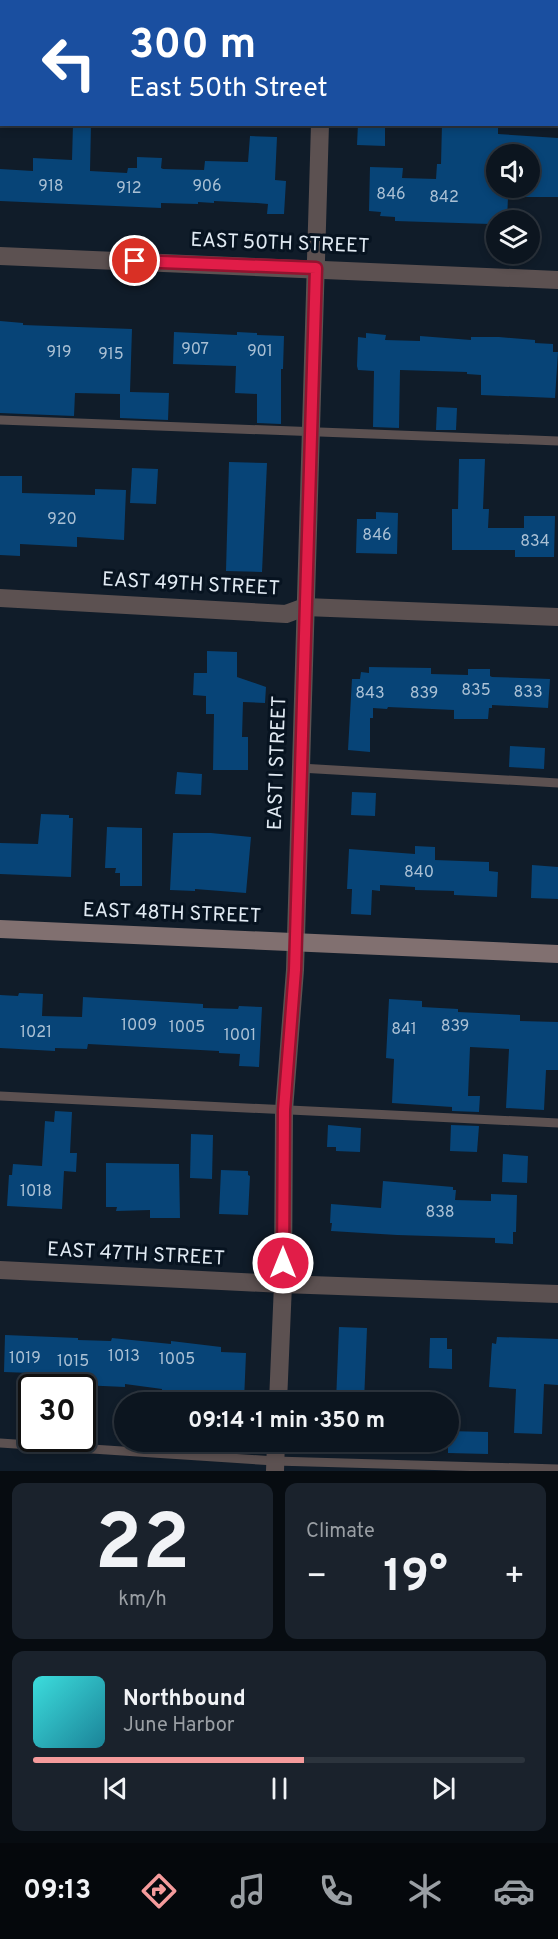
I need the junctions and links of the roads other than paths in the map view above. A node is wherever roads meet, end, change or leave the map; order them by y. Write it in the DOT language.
graph roads {
  1 [pos="320,126"];
  2 [pos="0,256"];
  3 [pos="316,268"];
  4 [pos="558,280"];
  5 [pos="0,420"];
  6 [pos="310,431"];
  7 [pos="558,441"];
  8 [pos="0,598"];
  9 [pos="305,607"];
  10 [pos="558,617"];
  11 [pos="300,768"];
  12 [pos="558,783"];
  13 [pos="0,930"];
  14 [pos="296,942"];
  15 [pos="558,954"];
  16 [pos="0,1096"];
  17 [pos="284,1110"];
  18 [pos="558,1122"];
  19 [pos="0,1270"];
  20 [pos="283,1284"];
  21 [pos="558,1294"];
  22 [pos="278,1392"];
  23 [pos="0,1443"];
  24 [pos="275,1466"];
  25 [pos="558,1469"];
  1 -- 3 [label="street, EAST I STREET"];
  2 -- 3 [label="street, EAST 50TH STREET"];
  3 -- 4 [label="street, EAST 50TH STREET"];
  3 -- 6 [label="street, EAST I STREET"];
  5 -- 6 [label="lane"];
  6 -- 7 [label="lane"];
  6 -- 9 [label="street, EAST I STREET"];
  8 -- 9 [label="street, EAST 49TH STREET"];
  9 -- 10 [label="street, EAST 49TH STREET"];
  9 -- 11 [label="street, EAST I STREET"];
  11 -- 12 [label="lane"];
  11 -- 14 [label="street, EAST I STREET"];
  13 -- 14 [label="street, EAST 48TH STREET"];
  14 -- 15 [label="street, EAST 48TH STREET"];
  14 -- 17 [label="street, EAST I STREET"];
  16 -- 17 [label="lane"];
  17 -- 18 [label="lane"];
  17 -- 20 [label="street, EAST I STREET"];
  19 -- 20 [label="street, EAST 47TH STREET"];
  20 -- 21 [label="street, EAST 47TH STREET"];
  20 -- 22 [label="street, EAST I STREET"];
  23 -- 24 [label="lane"];
  24 -- 25 [label="lane"];
}
